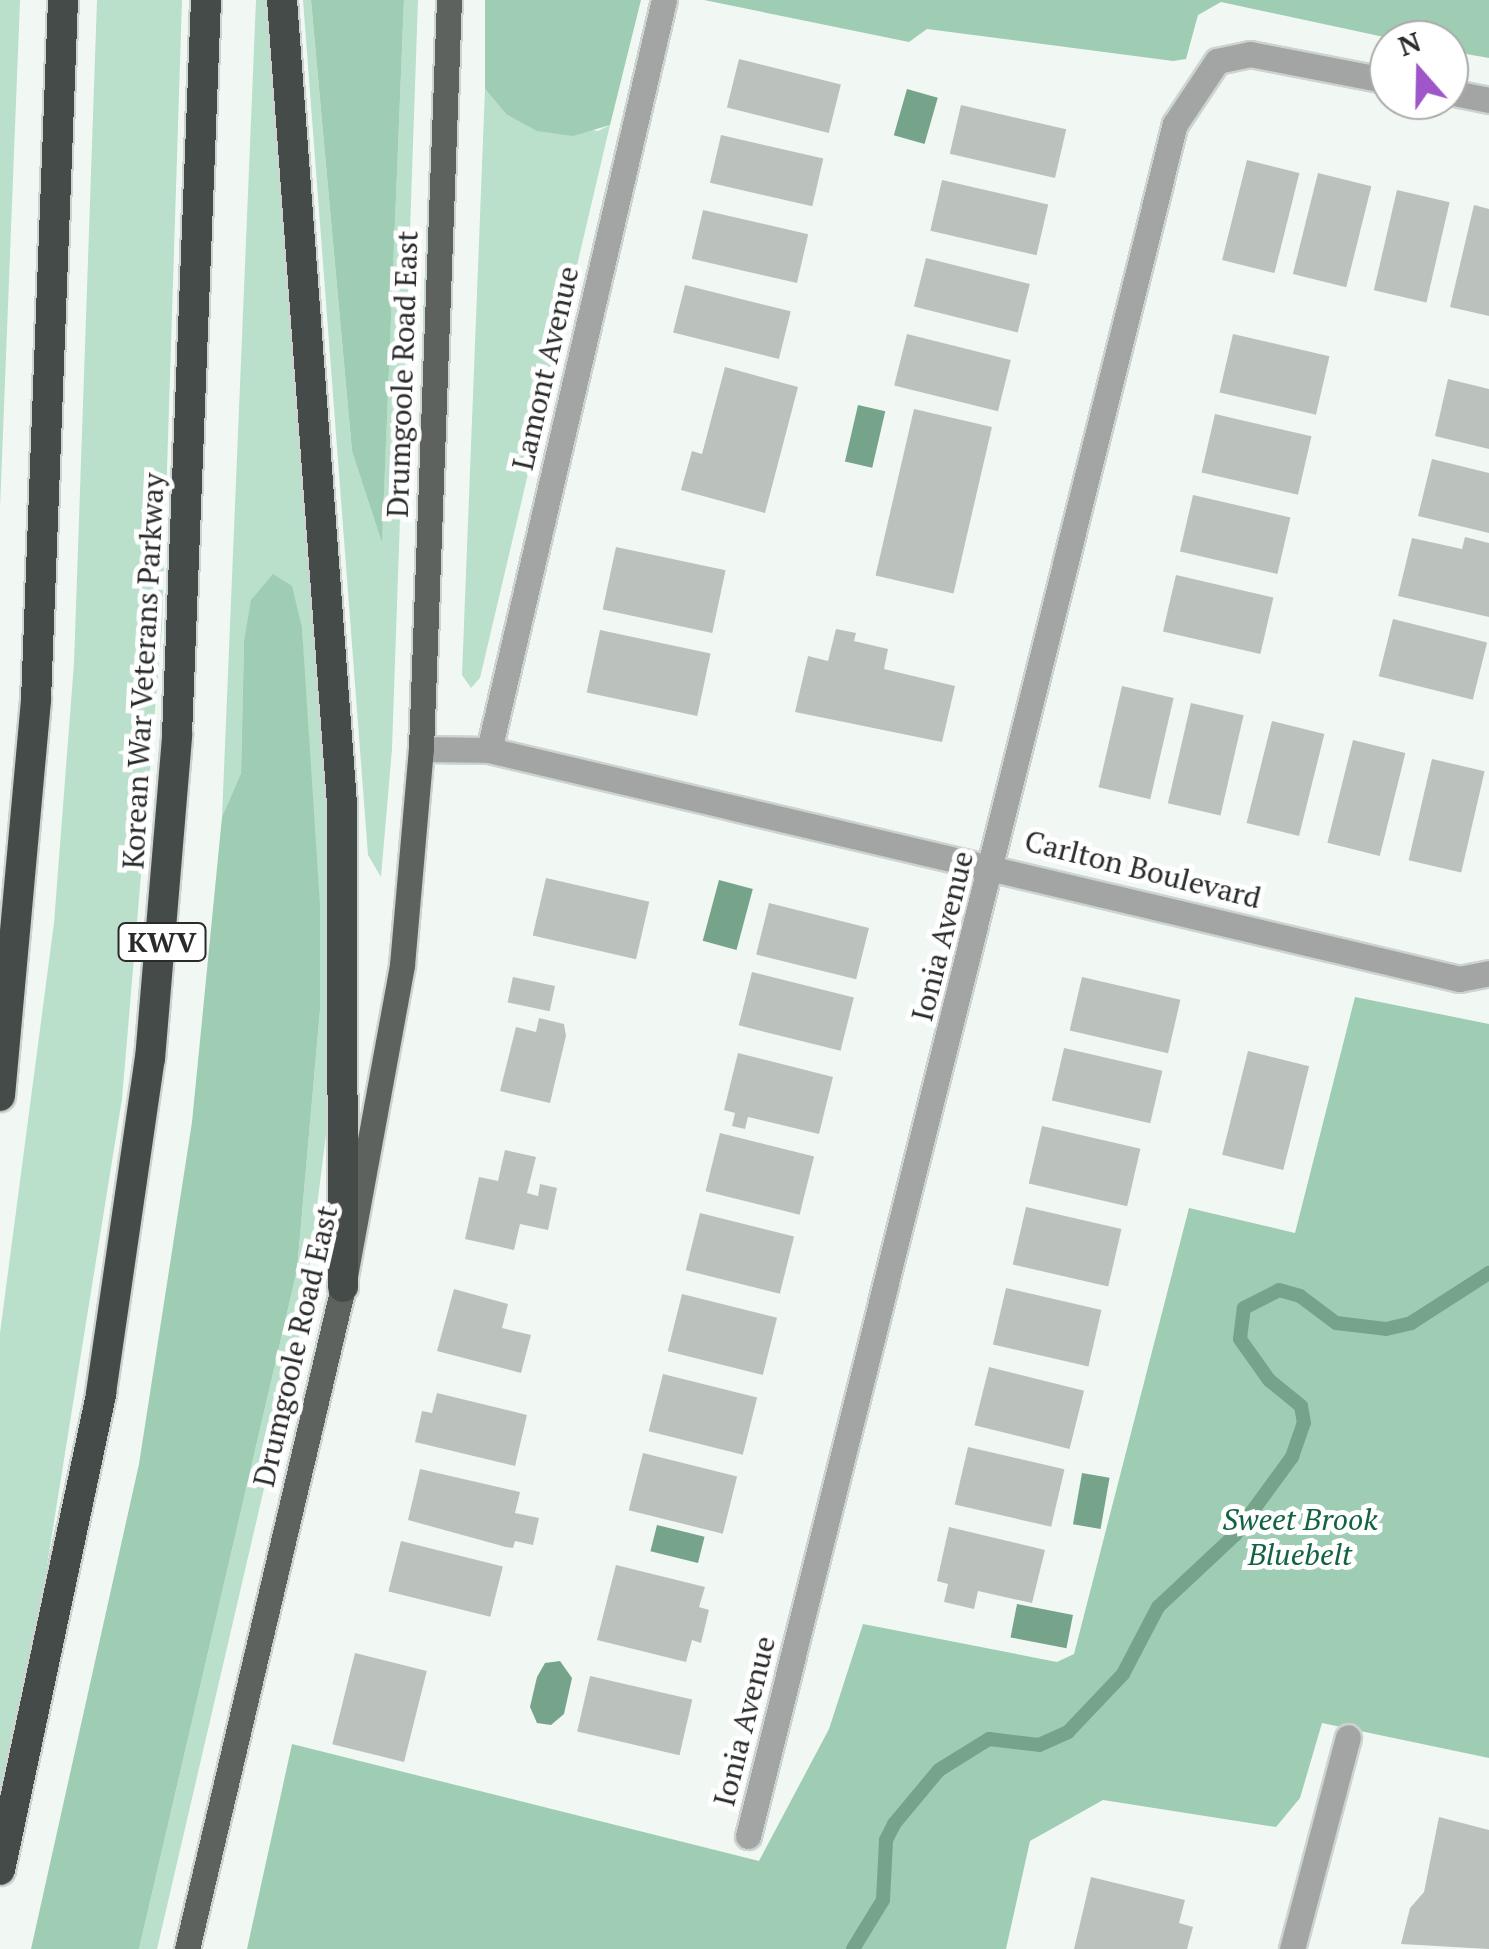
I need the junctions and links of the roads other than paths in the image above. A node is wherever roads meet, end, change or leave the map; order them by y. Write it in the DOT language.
graph roads {
  1 [pos="63,0"];
  2 [pos="206,0"];
  3 [pos="282,0"];
  4 [pos="448,0"];
  5 [pos="664,0"];
  6 [pos="1369,76"];
  7 [pos="420,750"];
  8 [pos="489,750"];
  9 [pos="993,866"];
  10 [pos="1489,973"];
  11 [pos="0,1096"];
  12 [pos="343,1286"];
  13 [pos="1348,1736"];
  14 [pos="748,1836"];
  15 [pos="0,1870"];
  16 [pos="187,1949"];
  17 [pos="1292,1949"];
  1 -- 11 [label="highway"];
  2 -- 15 [label="highway, Korean War Veterans Parkway / KWV"];
  3 -- 12 [label="highway"];
  4 -- 7 [label="main road, Drumgoole Road East"];
  5 -- 8 [label="street, Lamont Avenue"];
  6 -- 9 [label="street, Ionia Avenue"];
  7 -- 8 [label="street"];
  7 -- 12 [label="main road, Drumgoole Road East"];
  8 -- 9 [label="street, Carlton Boulevard"];
  9 -- 10 [label="street, Carlton Boulevard"];
  9 -- 14 [label="street, Ionia Avenue"];
  12 -- 16 [label="main road, Drumgoole Road East"];
  13 -- 17 [label="street"];
}
